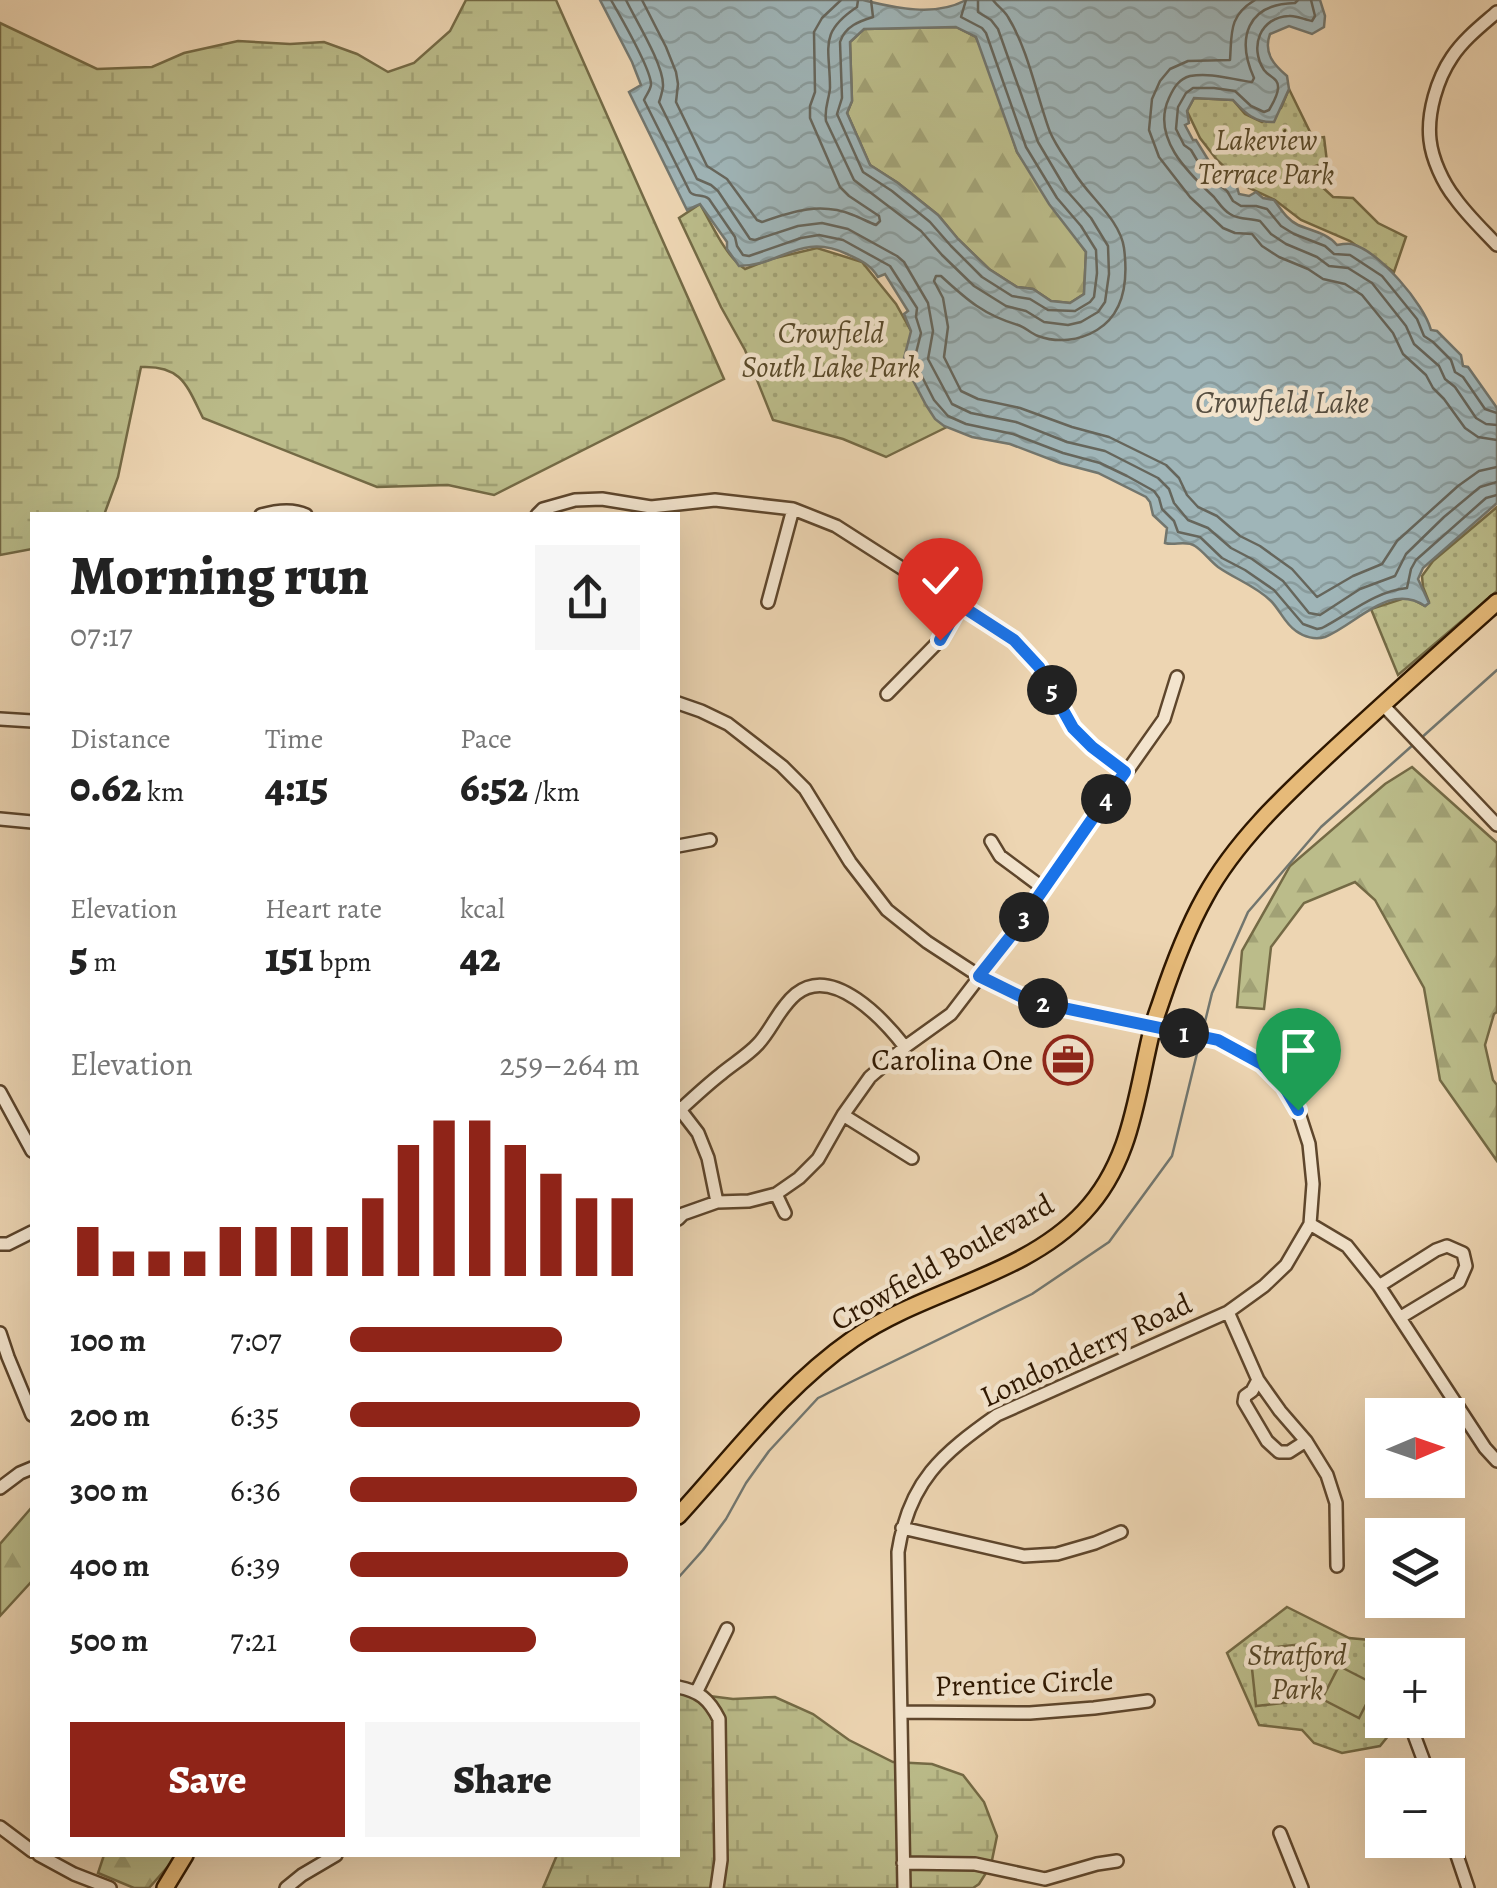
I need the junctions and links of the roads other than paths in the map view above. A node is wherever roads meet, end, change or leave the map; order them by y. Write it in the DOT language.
graph roads {
  1 [pos="1497,12"];
  2 [pos="1497,245"];
  3 [pos="793,509"];
  4 [pos="630,510"];
  5 [pos="272,512"];
  6 [pos="303,512"];
  7 [pos="540,512"];
  8 [pos="768,602"];
  9 [pos="1497,602"];
  10 [pos="960,605"];
  11 [pos="1177,677"];
  12 [pos="886,694"];
  13 [pos="1382,704"];
  14 [pos="680,705"];
  15 [pos="0,719"];
  16 [pos="30,722"];
  17 [pos="1125,772"];
  18 [pos="0,819"];
  19 [pos="30,822"];
  20 [pos="1497,825"];
  21 [pos="710,840"];
  22 [pos="991,841"];
  23 [pos="680,846"];
  24 [pos="1043,888"];
  25 [pos="979,976"];
  26 [pos="1152,1026"];
  27 [pos="905,1047"];
  28 [pos="1,1095"];
  29 [pos="680,1107"];
  30 [pos="680,1109"];
  31 [pos="843,1115"];
  32 [pos="30,1147"];
  33 [pos="912,1158"];
  34 [pos="776,1194"];
  35 [pos="717,1202"];
  36 [pos="785,1213"];
  37 [pos="680,1217"];
  38 [pos="1310,1224"];
  39 [pos="30,1233"];
  40 [pos="0,1244"];
  41 [pos="1379,1286"];
  42 [pos="1228,1312"];
  43 [pos="1401,1317"];
  44 [pos="0,1333"];
  45 [pos="4,1358"];
  46 [pos="1258,1380"];
  47 [pos="30,1411"];
  48 [pos="1306,1441"];
  49 [pos="1497,1462"];
  50 [pos="30,1469"];
  51 [pos="0,1488"];
  52 [pos="680,1514"];
  53 [pos="902,1528"];
  54 [pos="1121,1532"];
  55 [pos="1337,1566"];
  56 [pos="727,1628"];
  57 [pos="680,1687"];
  58 [pos="697,1691"];
  59 [pos="1148,1701"];
  60 [pos="902,1712"];
  61 [pos="0,1827"];
  62 [pos="1280,1832"];
  63 [pos="30,1849"];
  64 [pos="43,1857"];
  65 [pos="184,1857"];
  66 [pos="332,1857"];
  67 [pos="1458,1858"];
  68 [pos="1117,1861"];
  69 [pos="903,1863"];
  70 [pos="110,1888"];
  71 [pos="165,1888"];
  72 [pos="286,1888"];
  73 [pos="717,1888"];
  74 [pos="904,1888"];
  75 [pos="1302,1888"];
  76 [pos="1468,1888"];
  1 -- 2 [label="street"];
  3 -- 4 [label="street"];
  3 -- 8 [label="street"];
  3 -- 10 [label="street"];
  4 -- 7 [label="street"];
  5 -- 6 [label="street"];
  9 -- 13 [label="main road, Crowfield Boulevard"];
  10 -- 12 [label="street"];
  10 -- 17 [label="street"];
  11 -- 17 [label="street"];
  13 -- 20 [label="street"];
  13 -- 26 [label="main road, Crowfield Boulevard"];
  14 -- 25 [label="street, Londonderry Road"];
  15 -- 16 [label="street"];
  17 -- 24 [label="street"];
  18 -- 19 [label="street"];
  21 -- 23 [label="street"];
  22 -- 24 [label="street"];
  24 -- 25 [label="street"];
  25 -- 26 [label="street, Londonderry Road"];
  25 -- 27 [label="street"];
  26 -- 38 [label="street, Londonderry Road"];
  26 -- 52 [label="main road, Crowfield Boulevard"];
  27 -- 29 [label="street"];
  27 -- 31 [label="street"];
  28 -- 32 [label="street"];
  30 -- 35 [label="street"];
  31 -- 33 [label="street"];
  31 -- 34 [label="street"];
  34 -- 35 [label="street"];
  34 -- 36 [label="street"];
  35 -- 37 [label="street"];
  38 -- 41 [label="street"];
  38 -- 42 [label="street, Londonderry Road"];
  39 -- 40 [label="street"];
  41 -- 43 [label="street"];
  41 -- 43 [label="street"];
  42 -- 46 [label="street"];
  42 -- 53 [label="street, Londonderry Road"];
  43 -- 49 [label="street"];
  44 -- 45 [label="street"];
  45 -- 47 [label="street"];
  46 -- 48 [label="street"];
  46 -- 48 [label="street"];
  48 -- 55 [label="street"];
  50 -- 51 [label="street"];
  53 -- 54 [label="street"];
  53 -- 60 [label="street, Londonderry Road"];
  56 -- 58 [label="street"];
  57 -- 58 [label="street"];
  58 -- 73 [label="street"];
  59 -- 60 [label="street, Prentice Circle"];
  60 -- 69 [label="street, Londonderry Road"];
  61 -- 63 [label="street"];
  62 -- 75 [label="street"];
  64 -- 70 [label="street"];
  65 -- 71 [label="main road"];
  66 -- 72 [label="street"];
  67 -- 76 [label="street"];
  68 -- 69 [label="street"];
  69 -- 74 [label="street, Londonderry Road"];
}
